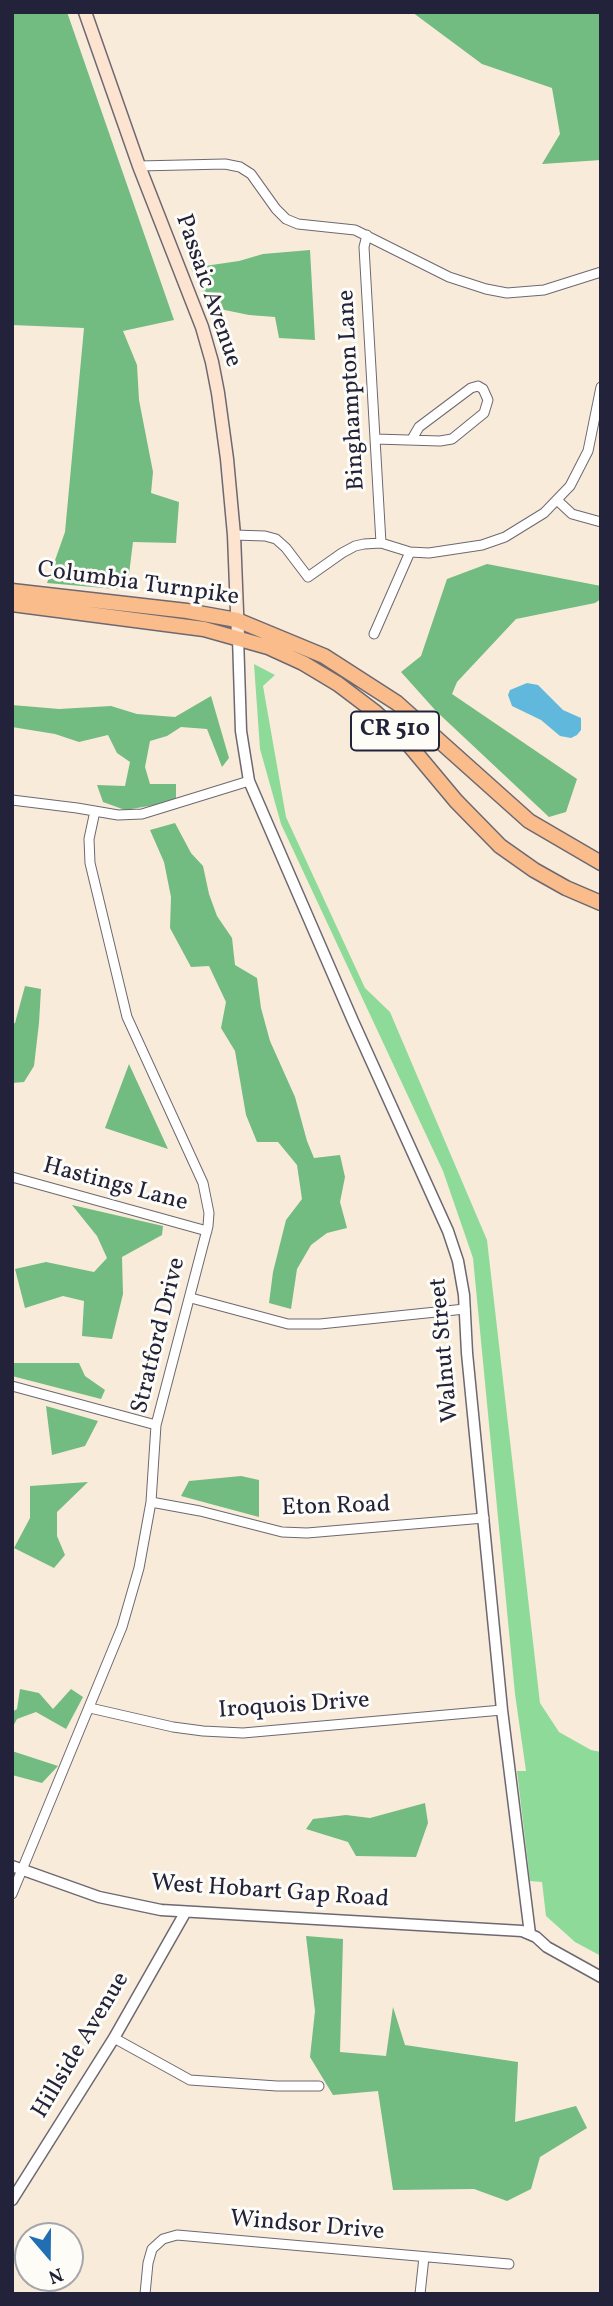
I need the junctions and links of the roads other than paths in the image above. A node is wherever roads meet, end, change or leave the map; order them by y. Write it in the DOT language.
graph roads {
  1 [pos="85,12"];
  2 [pos="139,166"];
  3 [pos="367,235"];
  4 [pos="601,272"];
  5 [pos="601,387"];
  6 [pos="375,439"];
  7 [pos="412,439"];
  8 [pos="558,501"];
  9 [pos="601,522"];
  10 [pos="234,535"];
  11 [pos="381,543"];
  12 [pos="410,552"];
  13 [pos="12,591"];
  14 [pos="12,604"];
  15 [pos="237,620"];
  16 [pos="374,634"];
  17 [pos="238,637"];
  18 [pos="250,781"];
  19 [pos="12,800"];
  20 [pos="95,811"];
  21 [pos="601,863"];
  22 [pos="601,903"];
  23 [pos="12,1177"];
  24 [pos="207,1231"];
  25 [pos="191,1298"];
  26 [pos="465,1309"];
  27 [pos="12,1386"];
  28 [pos="156,1425"];
  29 [pos="151,1503"];
  30 [pos="484,1518"];
  31 [pos="90,1708"];
  32 [pos="502,1710"];
  33 [pos="18,1868"];
  34 [pos="12,1894"];
  35 [pos="185,1913"];
  36 [pos="530,1934"];
  37 [pos="601,1977"];
  38 [pos="114,2038"];
  39 [pos="319,2086"];
  40 [pos="12,2200"];
  41 [pos="424,2257"];
  42 [pos="509,2264"];
  43 [pos="145,2294"];
  44 [pos="420,2294"];
  1 -- 2 [label="main road, Passaic Avenue"];
  2 -- 3 [label="street"];
  2 -- 10 [label="main road, Passaic Avenue"];
  3 -- 4 [label="street"];
  3 -- 6 [label="street, Binghampton Lane"];
  5 -- 8 [label="street"];
  6 -- 7 [label="street"];
  6 -- 11 [label="street, Binghampton Lane"];
  7 -- 7 [label="street"];
  8 -- 9 [label="street"];
  8 -- 12 [label="street"];
  10 -- 11 [label="street"];
  10 -- 15 [label="main road, Passaic Avenue"];
  11 -- 12 [label="street"];
  12 -- 16 [label="street"];
  13 -- 15 [label="main road, Columbia Turnpike / CR 510"];
  14 -- 17 [label="main road, Columbia Turnpike / CR 510"];
  15 -- 17 [label="main road, Passaic Avenue"];
  15 -- 21 [label="main road, Columbia Turnpike / CR 510"];
  17 -- 18 [label="street, Walnut Street"];
  17 -- 22 [label="main road, Columbia Turnpike / CR 510"];
  18 -- 20 [label="street"];
  18 -- 26 [label="street, Walnut Street"];
  19 -- 20 [label="street"];
  20 -- 24 [label="street, Stratford Drive"];
  23 -- 24 [label="street, Hastings Lane"];
  24 -- 25 [label="street, Stratford Drive"];
  25 -- 26 [label="street"];
  25 -- 28 [label="street, Stratford Drive"];
  26 -- 30 [label="street, Walnut Street"];
  27 -- 28 [label="street"];
  28 -- 29 [label="street, Stratford Drive"];
  29 -- 30 [label="street, Eton Road"];
  29 -- 31 [label="street, Stratford Drive"];
  30 -- 32 [label="street, Walnut Street"];
  31 -- 32 [label="street, Iroquois Drive"];
  31 -- 33 [label="street, Stratford Drive"];
  32 -- 36 [label="street, Walnut Street"];
  33 -- 34 [label="street, Stratford Drive"];
  33 -- 35 [label="street, West Hobart Gap Road"];
  35 -- 36 [label="street, West Hobart Gap Road"];
  35 -- 38 [label="street, Hillside Avenue"];
  36 -- 37 [label="street"];
  38 -- 39 [label="street"];
  38 -- 40 [label="street, Hillside Avenue"];
  41 -- 42 [label="street, Windsor Drive"];
  41 -- 43 [label="street, Windsor Drive"];
  41 -- 44 [label="street"];
}
